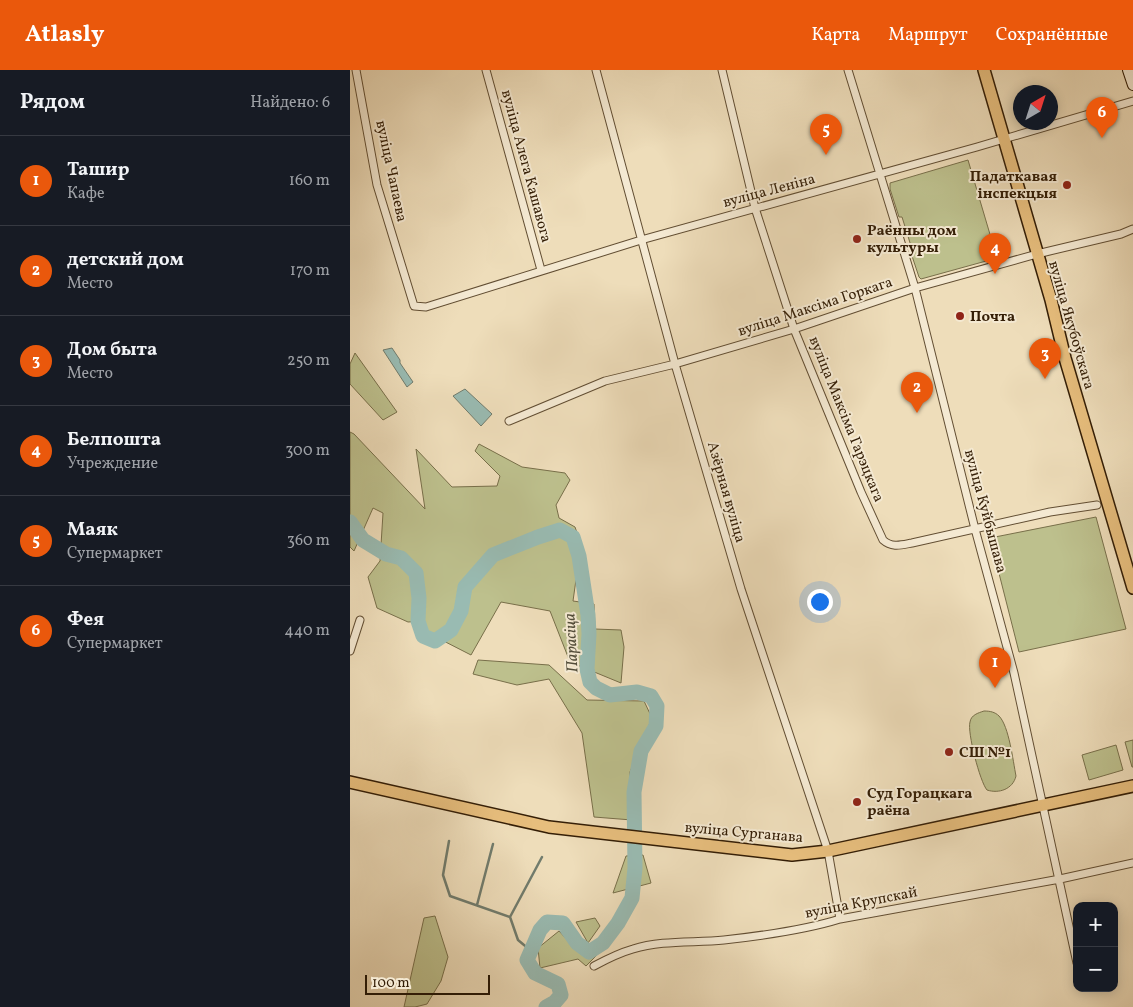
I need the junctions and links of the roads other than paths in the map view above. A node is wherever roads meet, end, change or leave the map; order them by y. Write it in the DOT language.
graph roads {
  1 [pos="356,70"];
  2 [pos="486,70"];
  3 [pos="596,70"];
  4 [pos="722,70"];
  5 [pos="848,70"];
  6 [pos="984,70"];
  7 [pos="1128,70"];
  8 [pos="1133,85"];
  9 [pos="1133,100"];
  10 [pos="1005,139"];
  11 [pos="880,174"];
  12 [pos="755,208"];
  13 [pos="1133,229"];
  14 [pos="641,240"];
  15 [pos="1037,254"];
  16 [pos="541,270"];
  17 [pos="915,288"];
  18 [pos="414,306"];
  19 [pos="794,329"];
  20 [pos="675,364"];
  21 [pos="509,421"];
  22 [pos="1097,505"];
  23 [pos="975,529"];
  24 [pos="1133,588"];
  25 [pos="360,620"];
  26 [pos="350,651"];
  27 [pos="350,782"];
  28 [pos="1133,786"];
  29 [pos="1043,805"];
  30 [pos="828,851"];
  31 [pos="1133,863"];
  32 [pos="1060,879"];
  33 [pos="840,919"];
  34 [pos="1074,947"];
  35 [pos="594,966"];
  1 -- 18 [label="street, вуліца Чапаева"];
  2 -- 16 [label="street, вуліца Алега Кашавога"];
  3 -- 14 [label="street, Азёрная вуліца"];
  4 -- 12 [label="street, вуліца Максіма Гарэцкага"];
  5 -- 11 [label="street, вуліца Куйбышава"];
  6 -- 10 [label="main road, вуліца Якубоўскага"];
  7 -- 8 [label="main road"];
  9 -- 10 [label="street, вуліца Леніна"];
  10 -- 11 [label="street, вуліца Леніна"];
  10 -- 15 [label="main road, вуліца Якубоўскага"];
  11 -- 12 [label="street, вуліца Леніна"];
  11 -- 17 [label="street, вуліца Куйбышава"];
  12 -- 14 [label="street, вуліца Леніна"];
  12 -- 19 [label="street, вуліца Максіма Гарэцкага"];
  13 -- 15 [label="street, вуліца Максіма Горкага"];
  14 -- 16 [label="street, вуліца Леніна"];
  14 -- 20 [label="street, Азёрная вуліца"];
  15 -- 17 [label="street, вуліца Максіма Горкага"];
  15 -- 24 [label="main road, вуліца Якубоўскага"];
  16 -- 18 [label="street, вуліца Леніна"];
  17 -- 19 [label="street, вуліца Максіма Горкага"];
  17 -- 23 [label="street, вуліца Куйбышава"];
  19 -- 20 [label="street, вуліца Максіма Горкага"];
  19 -- 23 [label="street, вуліца Максіма Гарэцкага"];
  20 -- 21 [label="street, вуліца Максіма Горкага"];
  20 -- 30 [label="street, Азёрная вуліца"];
  22 -- 23 [label="street, вуліца Максіма Гарэцкага"];
  23 -- 29 [label="street, вуліца Куйбышава"];
  25 -- 26 [label="street"];
  27 -- 30 [label="main road, вуліца Сурганава"];
  28 -- 29 [label="main road, вуліца Сурганава"];
  29 -- 30 [label="main road, вуліца Сурганава"];
  29 -- 32 [label="street, вуліца Куйбышава"];
  30 -- 33 [label="street, Азёрная вуліца"];
  31 -- 32 [label="street, вуліца Крупскай"];
  32 -- 33 [label="street, вуліца Крупскай"];
  32 -- 34 [label="street, вуліца Куйбышава"];
  33 -- 35 [label="street, вуліца Крупскай"];
}
